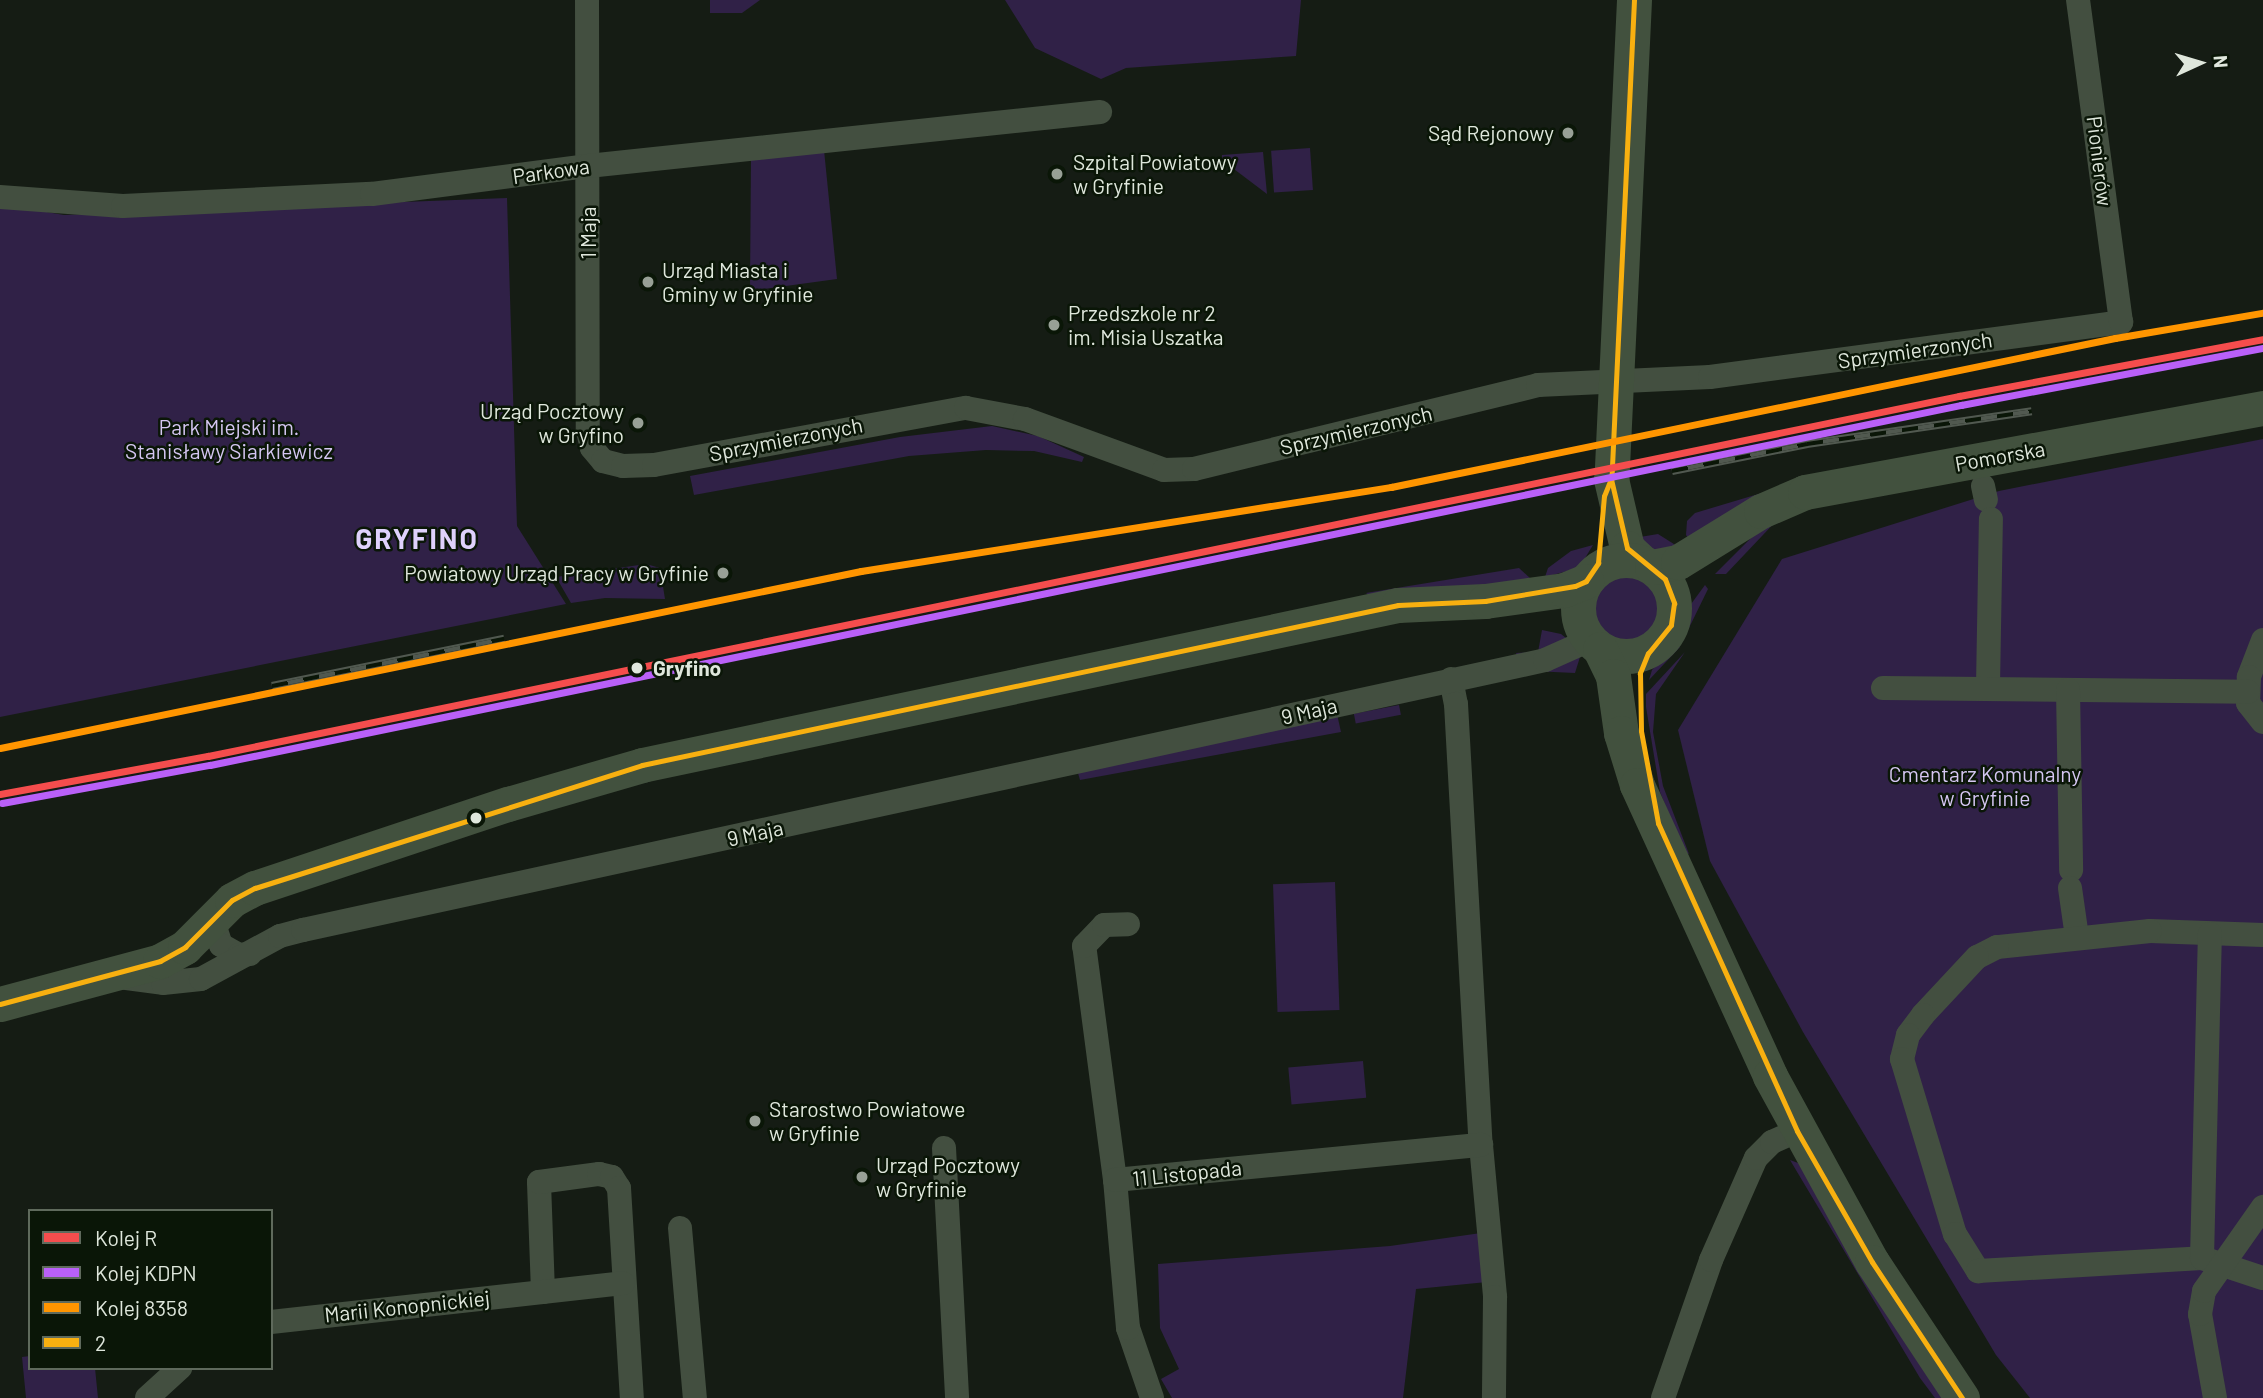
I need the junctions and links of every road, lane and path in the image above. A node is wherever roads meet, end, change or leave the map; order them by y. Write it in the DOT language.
graph roads {
  1 [pos="587,0"];
  2 [pos="1634,0"];
  3 [pos="2078,0"];
  4 [pos="1100,112"];
  5 [pos="588,166"];
  6 [pos="0,197"];
  7 [pos="2121,322"];
  8 [pos="1615,379"];
  9 [pos="2263,408"];
  10 [pos="603,461"];
  11 [pos="1611,479"];
  12 [pos="1987,502"];
  13 [pos="1744,523"];
  14 [pos="1647,565"];
  15 [pos="1590,576"];
  16 [pos="1485,601"];
  17 [pos="1674,612"];
  18 [pos="1591,640"];
  19 [pos="2260,649"];
  20 [pos="1651,650"];
  21 [pos="1451,679"];
  22 [pos="1988,687"];
  23 [pos="1883,688"];
  24 [pos="2068,690"];
  25 [pos="2248,692"];
  26 [pos="2263,722"];
  27 [pos="1658,823"];
  28 [pos="220,909"];
  29 [pos="1128,924"];
  30 [pos="2210,934"];
  31 [pos="2263,936"];
  32 [pos="2077,937"];
  33 [pos="250,954"];
  34 [pos="108,976"];
  35 [pos="0,1004"];
  36 [pos="1797,1131"];
  37 [pos="1481,1145"];
  38 [pos="944,1148"];
  39 [pos="1115,1180"];
  40 [pos="2263,1207"];
  41 [pos="680,1228"];
  42 [pos="2213,1261"];
  43 [pos="2263,1278"];
  44 [pos="623,1283"];
  45 [pos="543,1292"];
  46 [pos="273,1322"];
  47 [pos="178,1370"];
  48 [pos="147,1398"];
  49 [pos="632,1398"];
  50 [pos="695,1398"];
  51 [pos="957,1398"];
  52 [pos="1152,1398"];
  53 [pos="1494,1398"];
  54 [pos="1663,1398"];
  55 [pos="1962,1398"];
  56 [pos="2215,1398"];
  1 -- 5 [label="street, 1 Maja"];
  2 -- 8 [label="street"];
  3 -- 7 [label="street, Pionierów"];
  4 -- 5 [label="street, Parkowa"];
  5 -- 6 [label="street, Parkowa"];
  5 -- 10 [label="street, 1 Maja"];
  7 -- 8 [label="street, Sprzymierzonych"];
  8 -- 10 [label="street, Sprzymierzonych"];
  8 -- 11 [label="street"];
  9 -- 13 [label="street, Pomorska"];
  11 -- 14 [label="street"];
  11 -- 15 [label="street"];
  12 -- 22 [label="street"];
  13 -- 14 [label="street, Pomorska"];
  13 -- 17 [label="street, Pomorska"];
  14 -- 15 [label="street"];
  14 -- 17 [label="street"];
  15 -- 16 [label="street"];
  15 -- 18 [label="street"];
  16 -- 18 [label="street"];
  16 -- 28 [label="street"];
  17 -- 20 [label="street"];
  18 -- 20 [label="street"];
  18 -- 21 [label="street, 9 Maja"];
  18 -- 27 [label="street"];
  19 -- 25 [label="street"];
  20 -- 27 [label="street"];
  21 -- 33 [label="street, 9 Maja"];
  21 -- 37 [label="street"];
  22 -- 23 [label="street"];
  22 -- 24 [label="street"];
  24 -- 25 [label="street"];
  24 -- 32 [label="street"];
  25 -- 26 [label="street"];
  27 -- 36 [label="street"];
  28 -- 33 [label="street"];
  28 -- 34 [label="street"];
  29 -- 39 [label="street"];
  30 -- 31 [label="street"];
  30 -- 32 [label="street"];
  30 -- 42 [label="street"];
  32 -- 42 [label="street"];
  33 -- 34 [label="street, 9 Maja"];
  34 -- 35 [label="street, 9 Maja"];
  36 -- 54 [label="street"];
  36 -- 55 [label="street"];
  37 -- 39 [label="street, 11 Listopada"];
  37 -- 53 [label="street"];
  38 -- 51 [label="street"];
  39 -- 52 [label="street, 11 Listopada"];
  40 -- 42 [label="street"];
  41 -- 50 [label="street"];
  42 -- 43 [label="street"];
  42 -- 56 [label="street"];
  44 -- 45 [label="street, Marii Konopnickiej"];
  44 -- 45 [label="street"];
  44 -- 49 [label="street"];
  45 -- 46 [label="street, Marii Konopnickiej"];
  47 -- 48 [label="street"];
}
